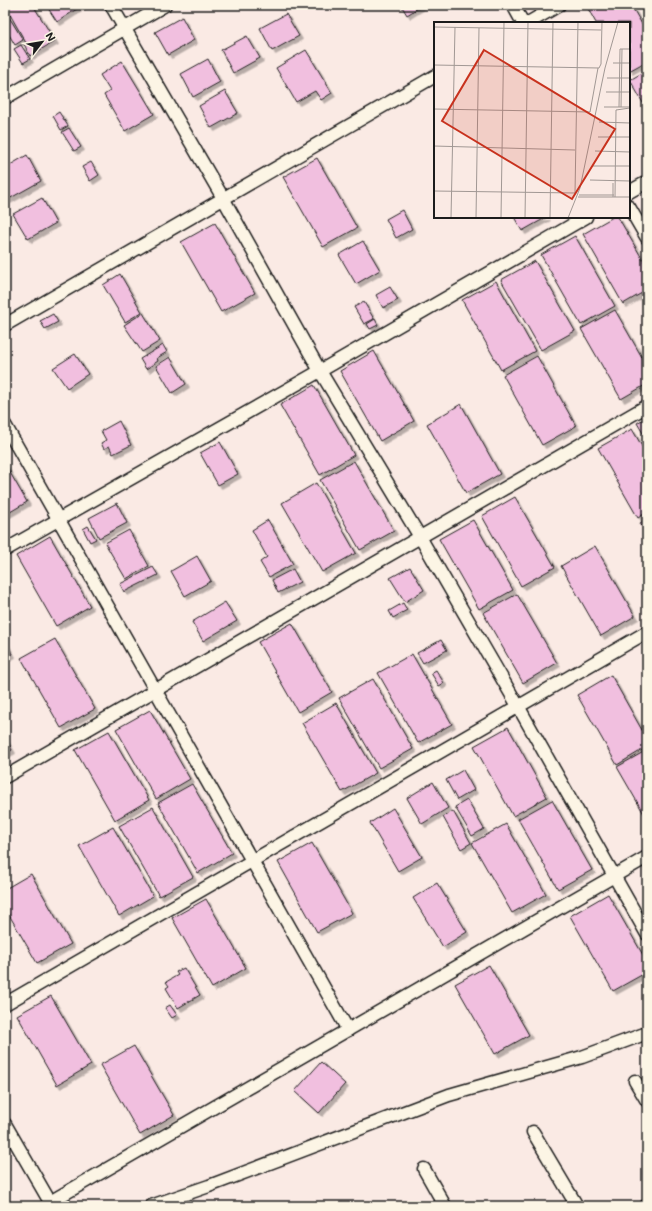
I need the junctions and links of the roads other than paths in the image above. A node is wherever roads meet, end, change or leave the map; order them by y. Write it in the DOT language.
graph roads {
  1 [pos="111,5"];
  2 [pos="165,5"];
  3 [pos="513,5"];
  4 [pos="559,5"];
  5 [pos="522,22"];
  6 [pos="530,22"];
  7 [pos="125,28"];
  8 [pos="434,77"];
  9 [pos="5,98"];
  10 [pos="647,182"];
  11 [pos="630,191"];
  12 [pos="223,198"];
  13 [pos="630,209"];
  14 [pos="584,218"];
  15 [pos="647,238"];
  16 [pos="5,325"];
  17 [pos="320,371"];
  18 [pos="647,406"];
  19 [pos="5,425"];
  20 [pos="58,519"];
  21 [pos="420,537"];
  22 [pos="5,550"];
  23 [pos="647,632"];
  24 [pos="156,690"];
  25 [pos="518,706"];
  26 [pos="5,777"];
  27 [pos="647,857"];
  28 [pos="252,860"];
  29 [pos="614,876"];
  30 [pos="647,934"];
  31 [pos="5,1004"];
  32 [pos="348,1030"];
  33 [pos="647,1032"];
  34 [pos="635,1080"];
  35 [pos="647,1101"];
  36 [pos="5,1124"];
  37 [pos="533,1132"];
  38 [pos="424,1169"];
  39 [pos="151,1206"];
  40 [pos="445,1206"];
  41 [pos="577,1206"];
  1 -- 7 [label="street"];
  2 -- 7 [label="street"];
  3 -- 5 [label="street"];
  4 -- 6 [label="street"];
  7 -- 9 [label="street"];
  7 -- 12 [label="street"];
  8 -- 12 [label="street"];
  10 -- 11 [label="street"];
  12 -- 16 [label="street"];
  12 -- 17 [label="street"];
  13 -- 15 [label="street"];
  14 -- 17 [label="street"];
  17 -- 20 [label="street"];
  17 -- 21 [label="street"];
  18 -- 21 [label="street"];
  19 -- 20 [label="street"];
  20 -- 22 [label="street"];
  20 -- 24 [label="street"];
  21 -- 24 [label="street"];
  21 -- 25 [label="street"];
  23 -- 25 [label="street"];
  24 -- 26 [label="street"];
  24 -- 28 [label="street"];
  25 -- 28 [label="street"];
  25 -- 29 [label="street"];
  27 -- 29 [label="street"];
  28 -- 31 [label="street"];
  28 -- 32 [label="street"];
  29 -- 30 [label="street"];
  29 -- 32 [label="street"];
  32 -- 36 [label="street"];
  33 -- 39 [label="street"];
  34 -- 35 [label="street"];
  37 -- 41 [label="street"];
  38 -- 40 [label="street"];
}
